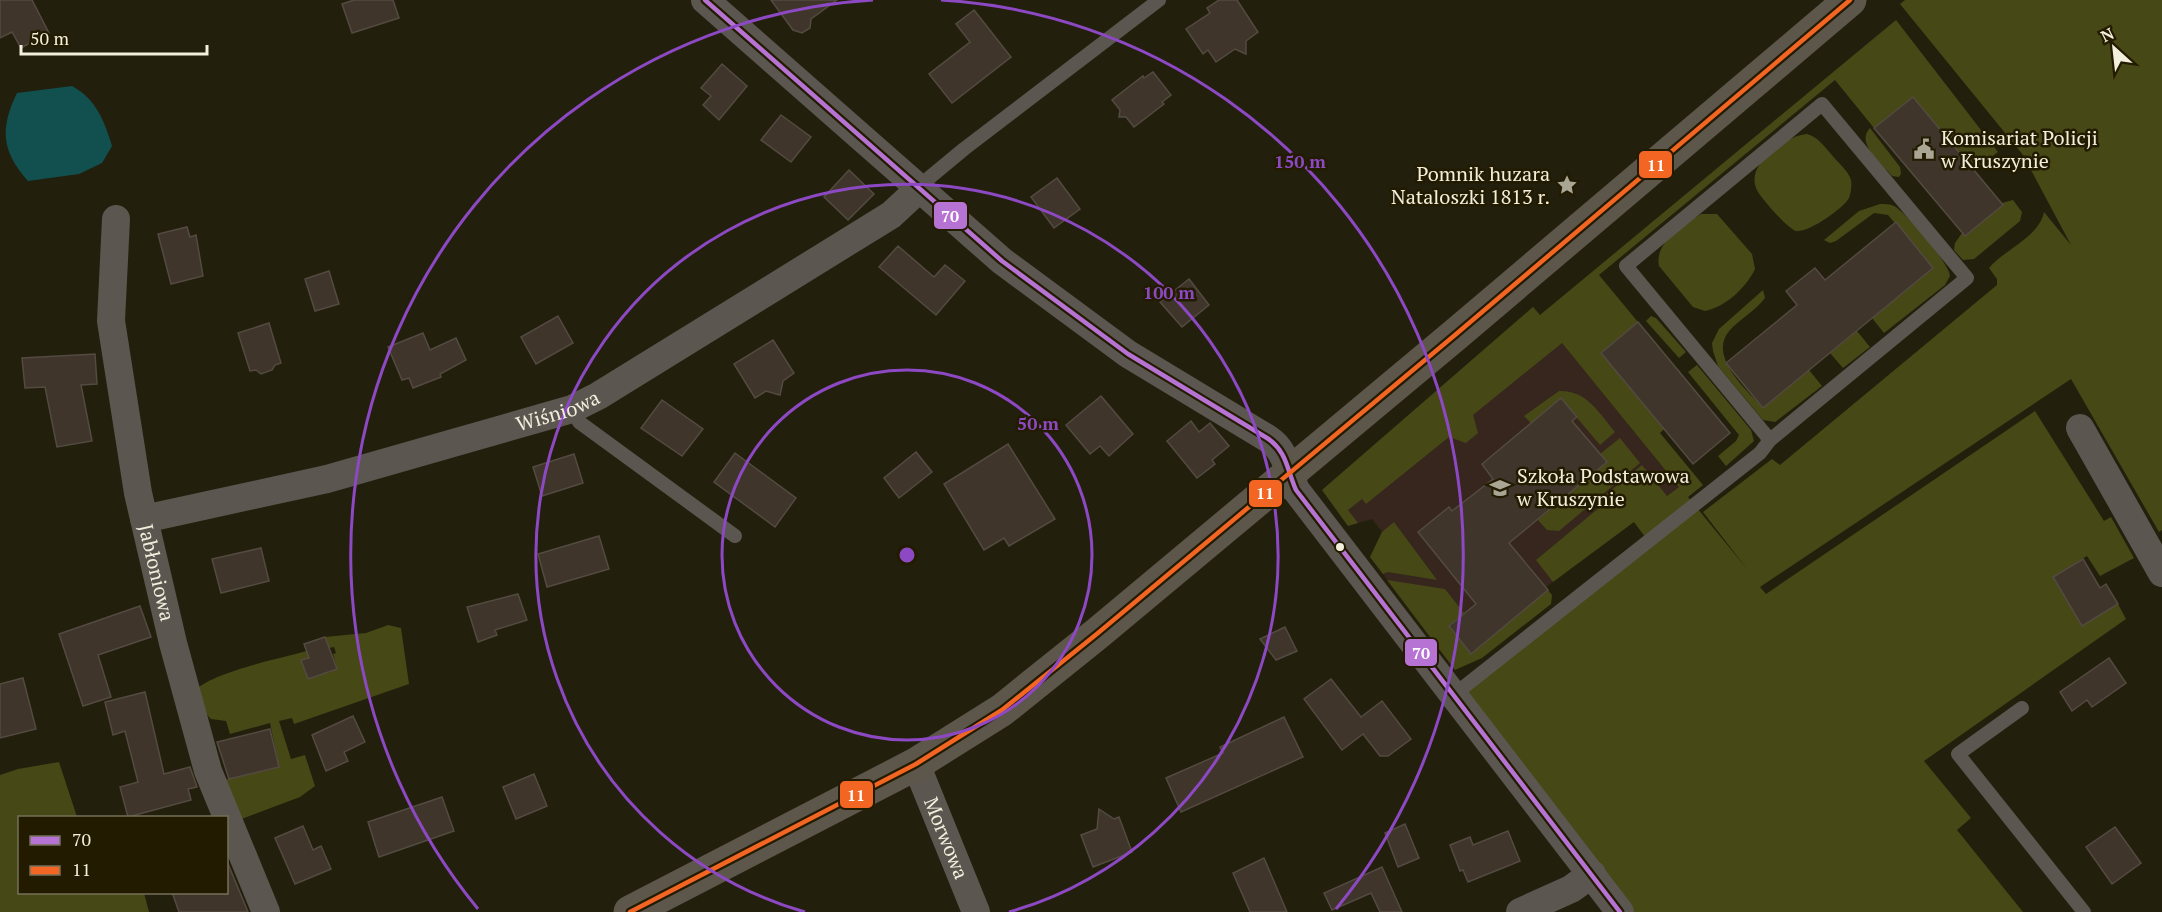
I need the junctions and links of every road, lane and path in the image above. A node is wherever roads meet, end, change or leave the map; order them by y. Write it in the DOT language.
graph roads {
  1 [pos="705,0"];
  2 [pos="1159,0"];
  3 [pos="1850,0"];
  4 [pos="919,189"];
  5 [pos="116,219"];
  6 [pos="572,409"];
  7 [pos="2080,428"];
  8 [pos="1770,441"];
  9 [pos="1288,473"];
  10 [pos="144,519"];
  11 [pos="735,536"];
  12 [pos="2162,573"];
  13 [pos="1455,694"];
  14 [pos="2022,708"];
  15 [pos="916,764"];
  16 [pos="227,816"];
  17 [pos="228,820"];
  18 [pos="1592,874"];
  19 [pos="266,912"];
  20 [pos="630,912"];
  21 [pos="976,912"];
  22 [pos="1520,912"];
  23 [pos="1620,912"];
  24 [pos="2084,912"];
  1 -- 4 [label="street"];
  2 -- 4 [label="lane"];
  3 -- 9 [label="main road"];
  4 -- 6 [label="street, Wiśniowa"];
  4 -- 9 [label="street"];
  5 -- 10 [label="street, Jabłoniowa"];
  6 -- 10 [label="street, Wiśniowa"];
  6 -- 11 [label="lane"];
  7 -- 12 [label="street"];
  8 -- 8 [label="lane"];
  8 -- 13 [label="lane"];
  9 -- 13 [label="street"];
  9 -- 15 [label="main road"];
  10 -- 16 [label="street, Jabłoniowa"];
  13 -- 18 [label="street"];
  14 -- 24 [label="lane"];
  15 -- 20 [label="main road"];
  15 -- 21 [label="street, Morwowa"];
  17 -- 19 [label="street, Jabłoniowa"];
  18 -- 22 [label="street"];
  18 -- 23 [label="street"];
}
